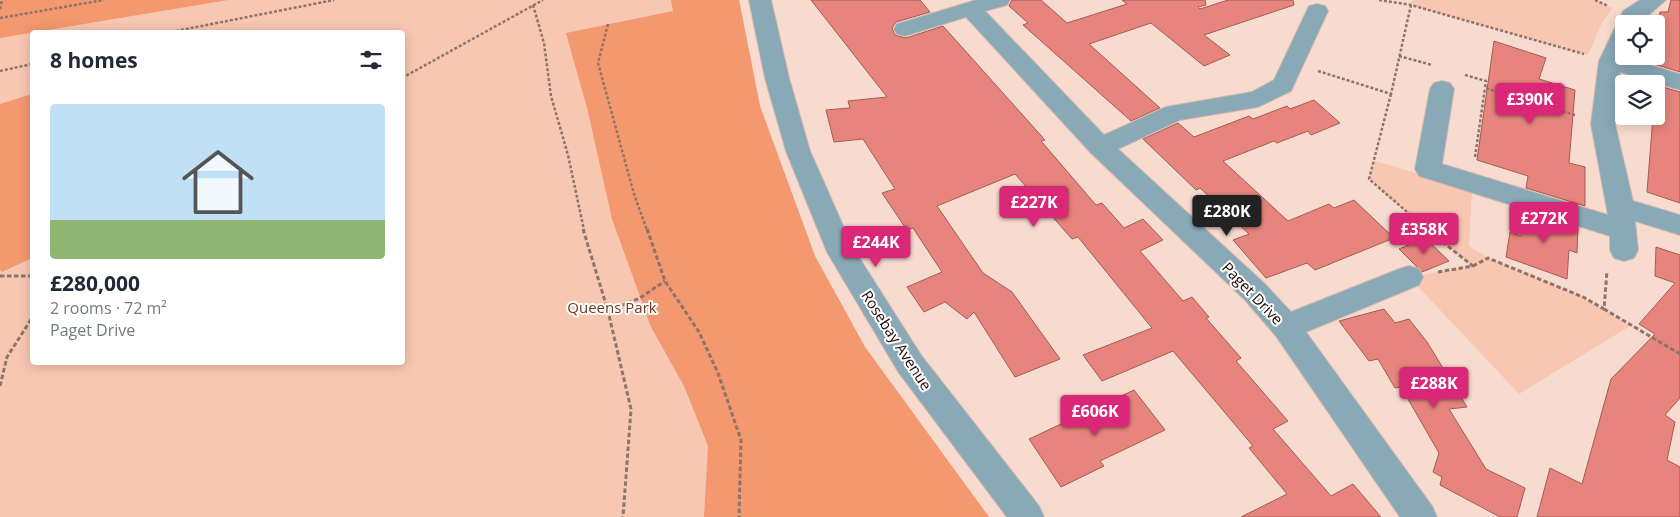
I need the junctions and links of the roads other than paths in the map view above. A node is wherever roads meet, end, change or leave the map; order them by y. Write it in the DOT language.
graph roads {
  1 [pos="760,0"];
  2 [pos="998,0"];
  3 [pos="1655,0"];
  4 [pos="972,9"];
  5 [pos="1317,11"];
  6 [pos="1632,15"];
  7 [pos="905,29"];
  8 [pos="1615,50"];
  9 [pos="1610,61"];
  10 [pos="1445,76"];
  11 [pos="1680,82"];
  12 [pos="1100,147"];
  13 [pos="1680,225"];
  14 [pos="1622,229"];
  15 [pos="1409,277"];
  16 [pos="1286,327"];
  17 [pos="1026,517"];
  18 [pos="1420,517"];
  1 -- 17 [label="street, Rosebay Avenue"];
  2 -- 4 [label="street"];
  3 -- 6 [label="street"];
  4 -- 7 [label="street"];
  4 -- 12 [label="street, Paget Drive"];
  5 -- 12 [label="street"];
  8 -- 9 [label="street"];
  9 -- 11 [label="street"];
  9 -- 14 [label="street"];
  10 -- 14 [label="street"];
  12 -- 16 [label="street, Paget Drive"];
  13 -- 14 [label="street"];
  15 -- 16 [label="street"];
  16 -- 18 [label="street, Paget Drive"];
}
